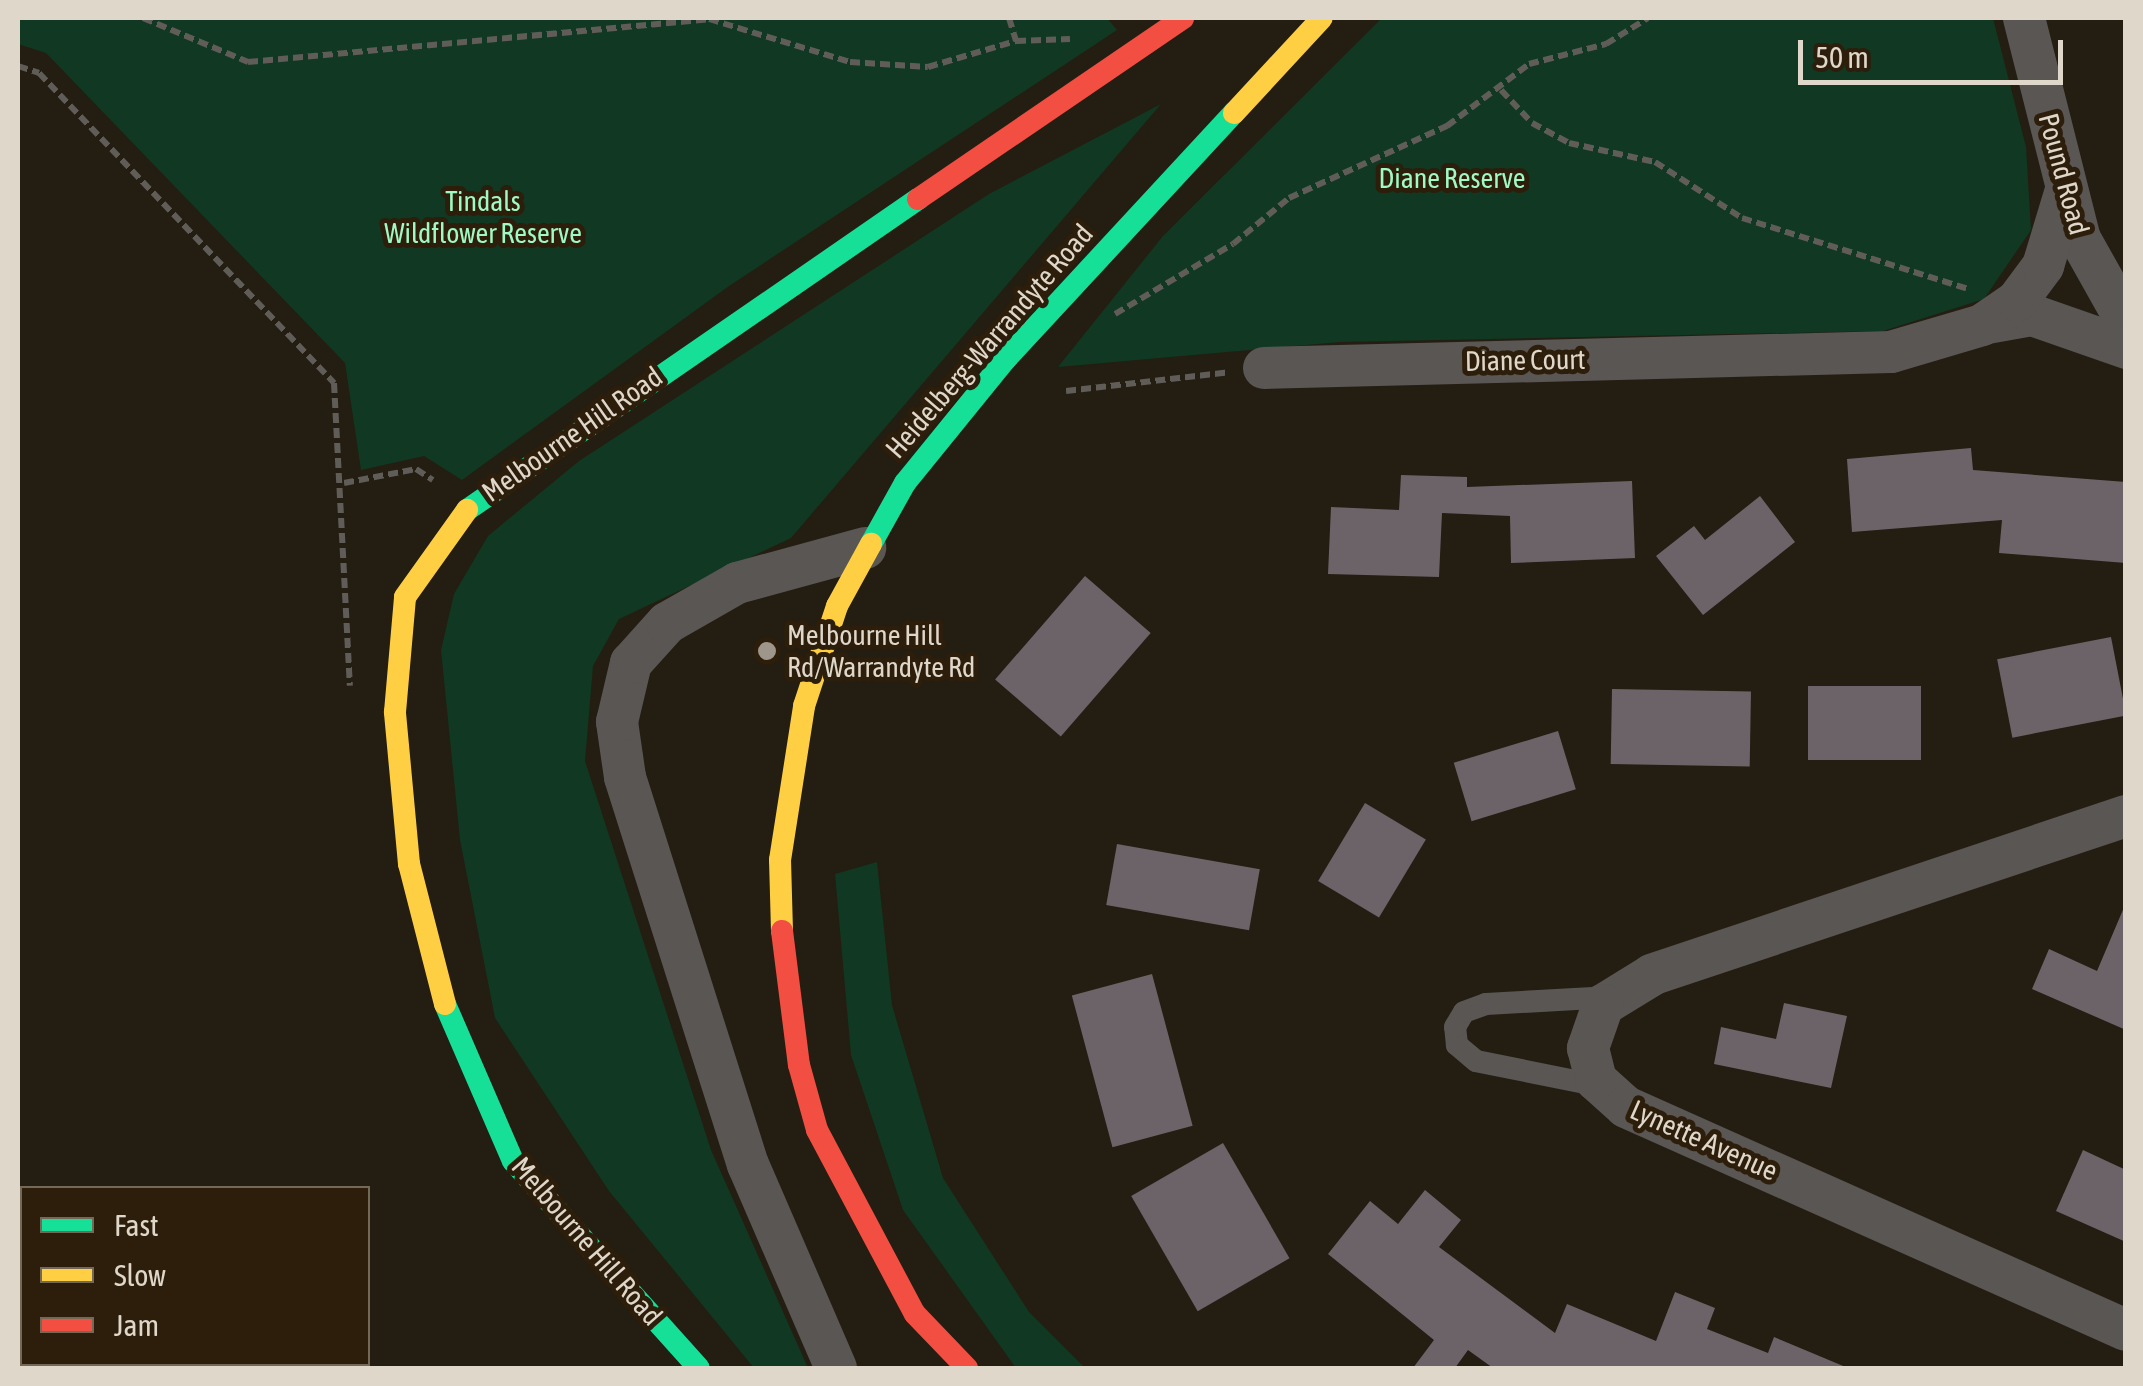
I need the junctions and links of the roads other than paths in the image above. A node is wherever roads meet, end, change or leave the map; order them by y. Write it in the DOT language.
graph roads {
  1 [pos="1183,18"];
  2 [pos="1322,18"];
  3 [pos="2024,18"];
  4 [pos="2066,190"];
  5 [pos="1996,317"];
  6 [pos="2126,321"];
  7 [pos="2126,348"];
  8 [pos="1264,368"];
  9 [pos="864,548"];
  10 [pos="2126,816"];
  11 [pos="1614,996"];
  12 [pos="1601,1086"];
  13 [pos="2126,1330"];
  14 [pos="699,1368"];
  15 [pos="836,1368"];
  16 [pos="966,1368"];
  1 -- 14 [label="street, Melbourne Hill Road"];
  2 -- 9 [label="street, Heidelberg-Warrandyte Road"];
  3 -- 4 [label="street, Pound Road"];
  4 -- 5 [label="street"];
  4 -- 6 [label="street, Pound Road"];
  5 -- 7 [label="street, Diane Court"];
  5 -- 8 [label="street, Diane Court"];
  9 -- 15 [label="street"];
  9 -- 16 [label="street, Heidelberg-Warrandyte Road"];
  10 -- 11 [label="street"];
  11 -- 12 [label="street, Lynette Avenue"];
  11 -- 12 [label="lane"];
  12 -- 13 [label="street, Lynette Avenue"];
}
